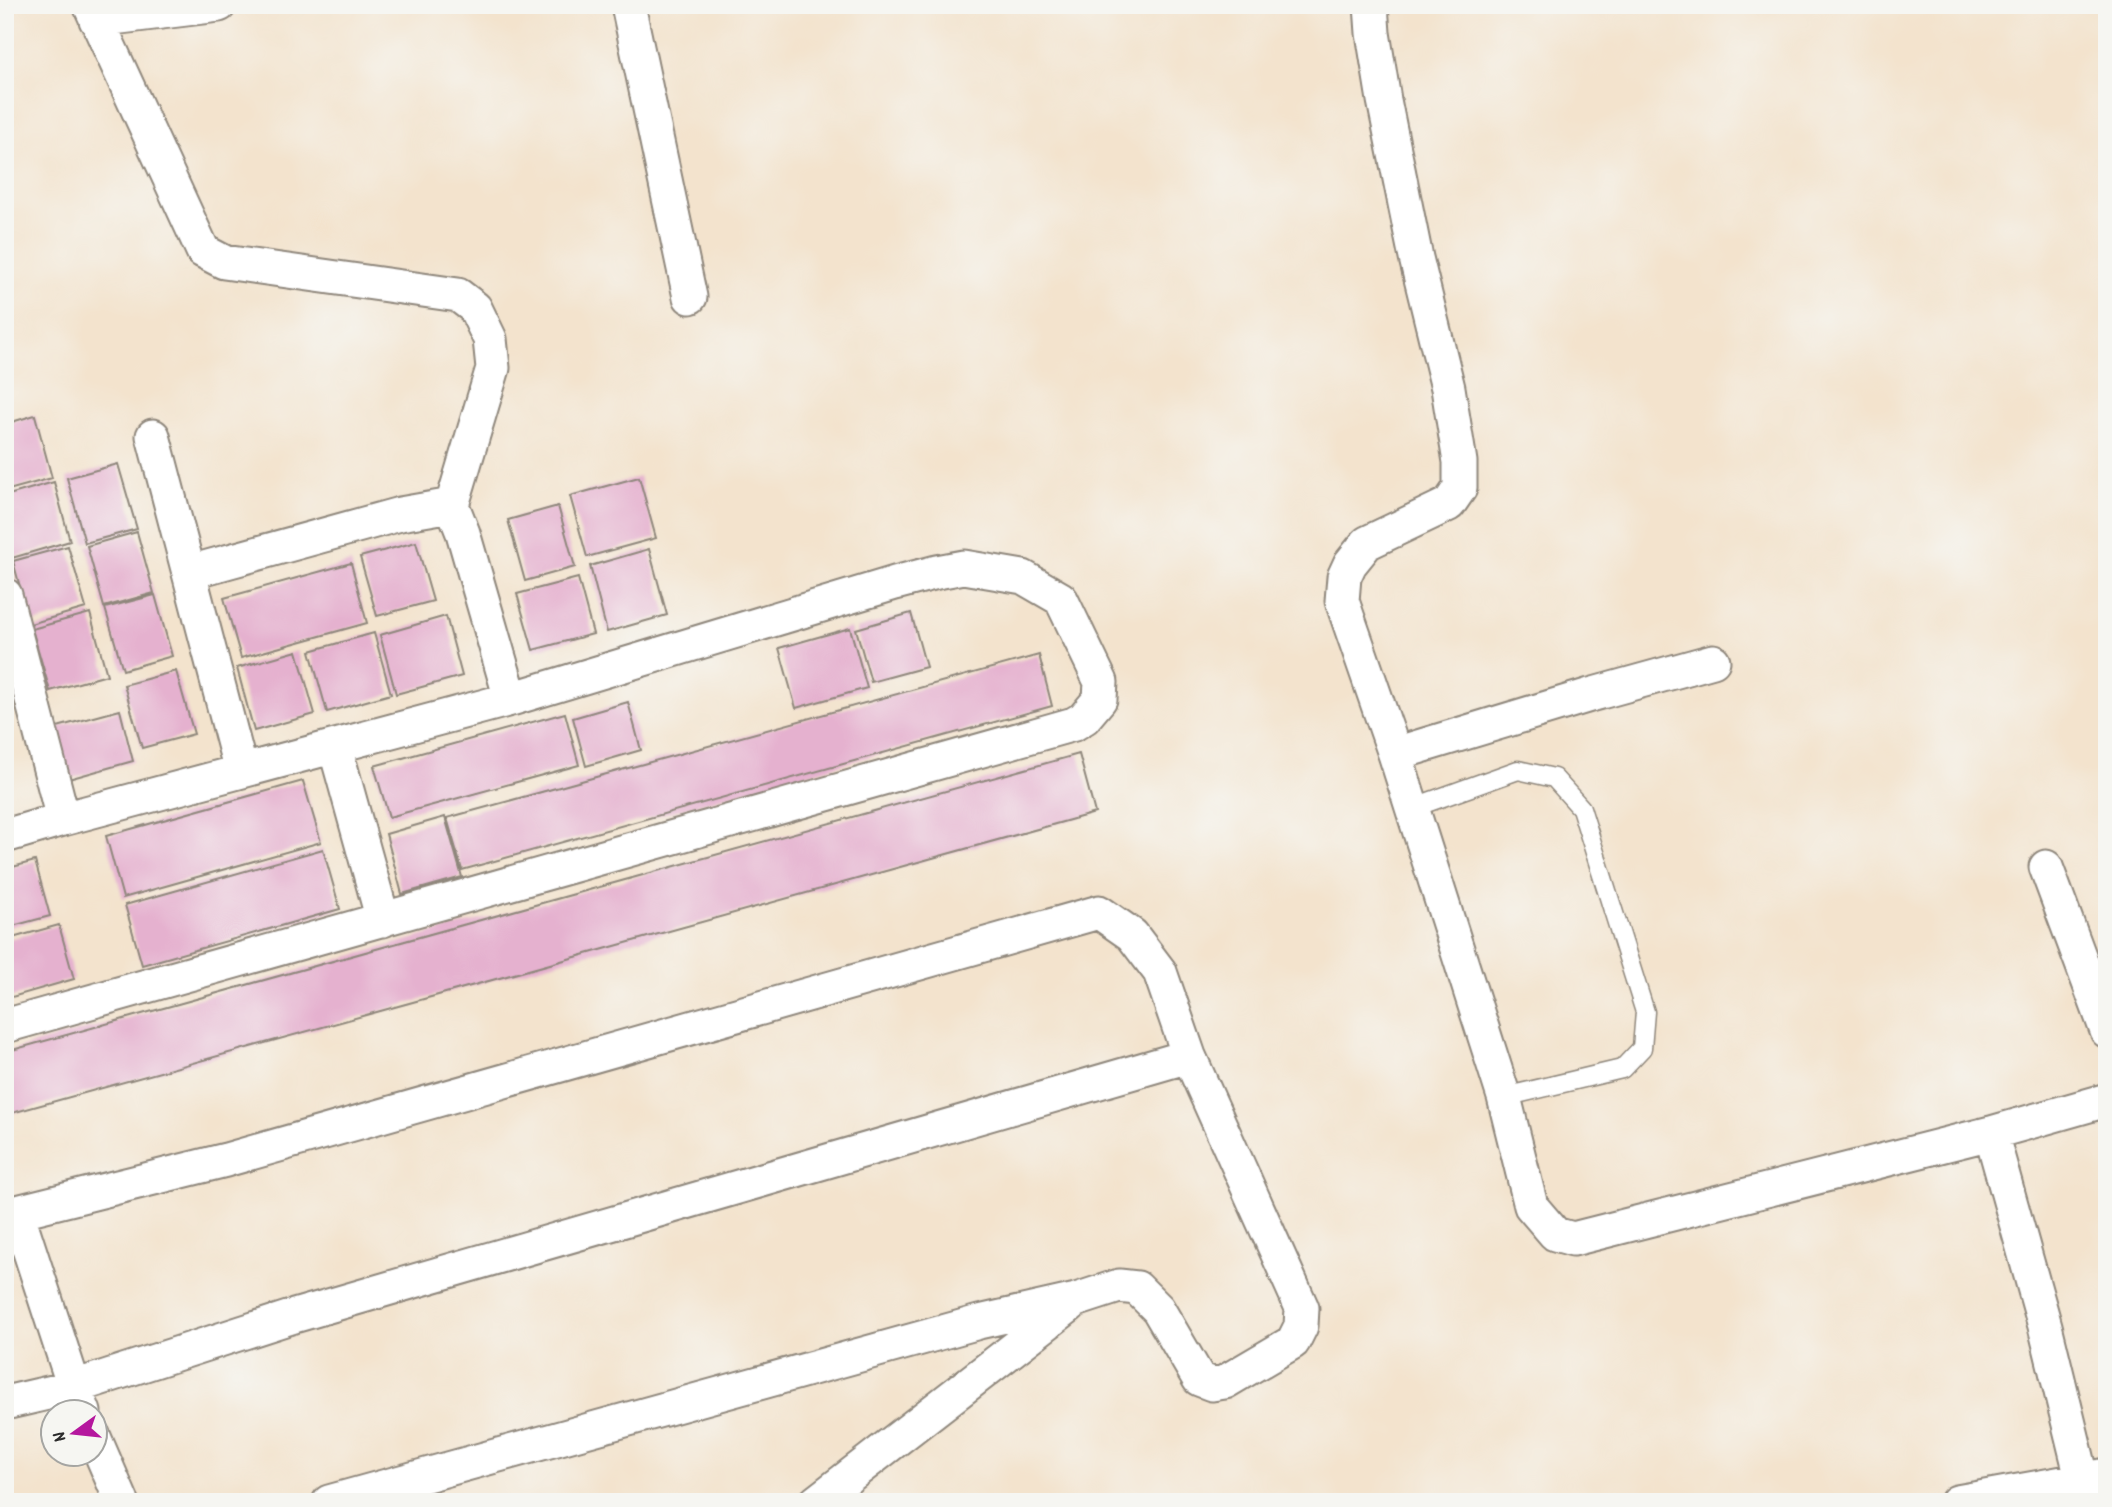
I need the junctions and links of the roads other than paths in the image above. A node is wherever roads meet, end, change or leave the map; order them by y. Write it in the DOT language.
graph roads {
  1 [pos="219,5"];
  2 [pos="628,5"];
  3 [pos="1371,5"];
  4 [pos="93,13"];
  5 [pos="690,297"];
  6 [pos="153,436"];
  7 [pos="452,505"];
  8 [pos="190,572"];
  9 [pos="5,595"];
  10 [pos="1713,661"];
  11 [pos="511,699"];
  12 [pos="335,747"];
  13 [pos="1395,754"];
  14 [pos="242,771"];
  15 [pos="1412,808"];
  16 [pos="63,819"];
  17 [pos="5,836"];
  18 [pos="2046,867"];
  19 [pos="383,920"];
  20 [pos="5,1026"];
  21 [pos="2107,1031"];
  22 [pos="1189,1056"];
  23 [pos="1503,1097"];
  24 [pos="2107,1100"];
  25 [pos="1991,1133"];
  26 [pos="11,1214"];
  27 [pos="1076,1300"];
  28 [pos="78,1398"];
  29 [pos="84,1398"];
  30 [pos="38,1402"];
  31 [pos="5,1403"];
  32 [pos="107,1468"];
  33 [pos="2093,1485"];
  34 [pos="122,1502"];
  35 [pos="329,1502"];
  36 [pos="816,1502"];
  37 [pos="1957,1502"];
  1 -- 4 [label="street"];
  2 -- 5 [label="street"];
  3 -- 13 [label="street"];
  4 -- 7 [label="street"];
  6 -- 8 [label="street"];
  7 -- 8 [label="street"];
  7 -- 11 [label="street"];
  8 -- 14 [label="street"];
  9 -- 16 [label="street"];
  10 -- 13 [label="street"];
  11 -- 12 [label="street"];
  11 -- 19 [label="street"];
  12 -- 14 [label="street"];
  12 -- 19 [label="street"];
  13 -- 15 [label="street"];
  14 -- 16 [label="street"];
  15 -- 23 [label="street"];
  15 -- 23 [label="lane"];
  16 -- 17 [label="street"];
  18 -- 21 [label="street"];
  19 -- 20 [label="street"];
  22 -- 26 [label="street"];
  22 -- 27 [label="street"];
  22 -- 29 [label="street"];
  23 -- 25 [label="street"];
  24 -- 25 [label="street"];
  25 -- 33 [label="street"];
  26 -- 28 [label="street"];
  27 -- 35 [label="street"];
  27 -- 36 [label="street"];
  30 -- 31 [label="street"];
  32 -- 34 [label="street"];
  33 -- 37 [label="street"];
}
